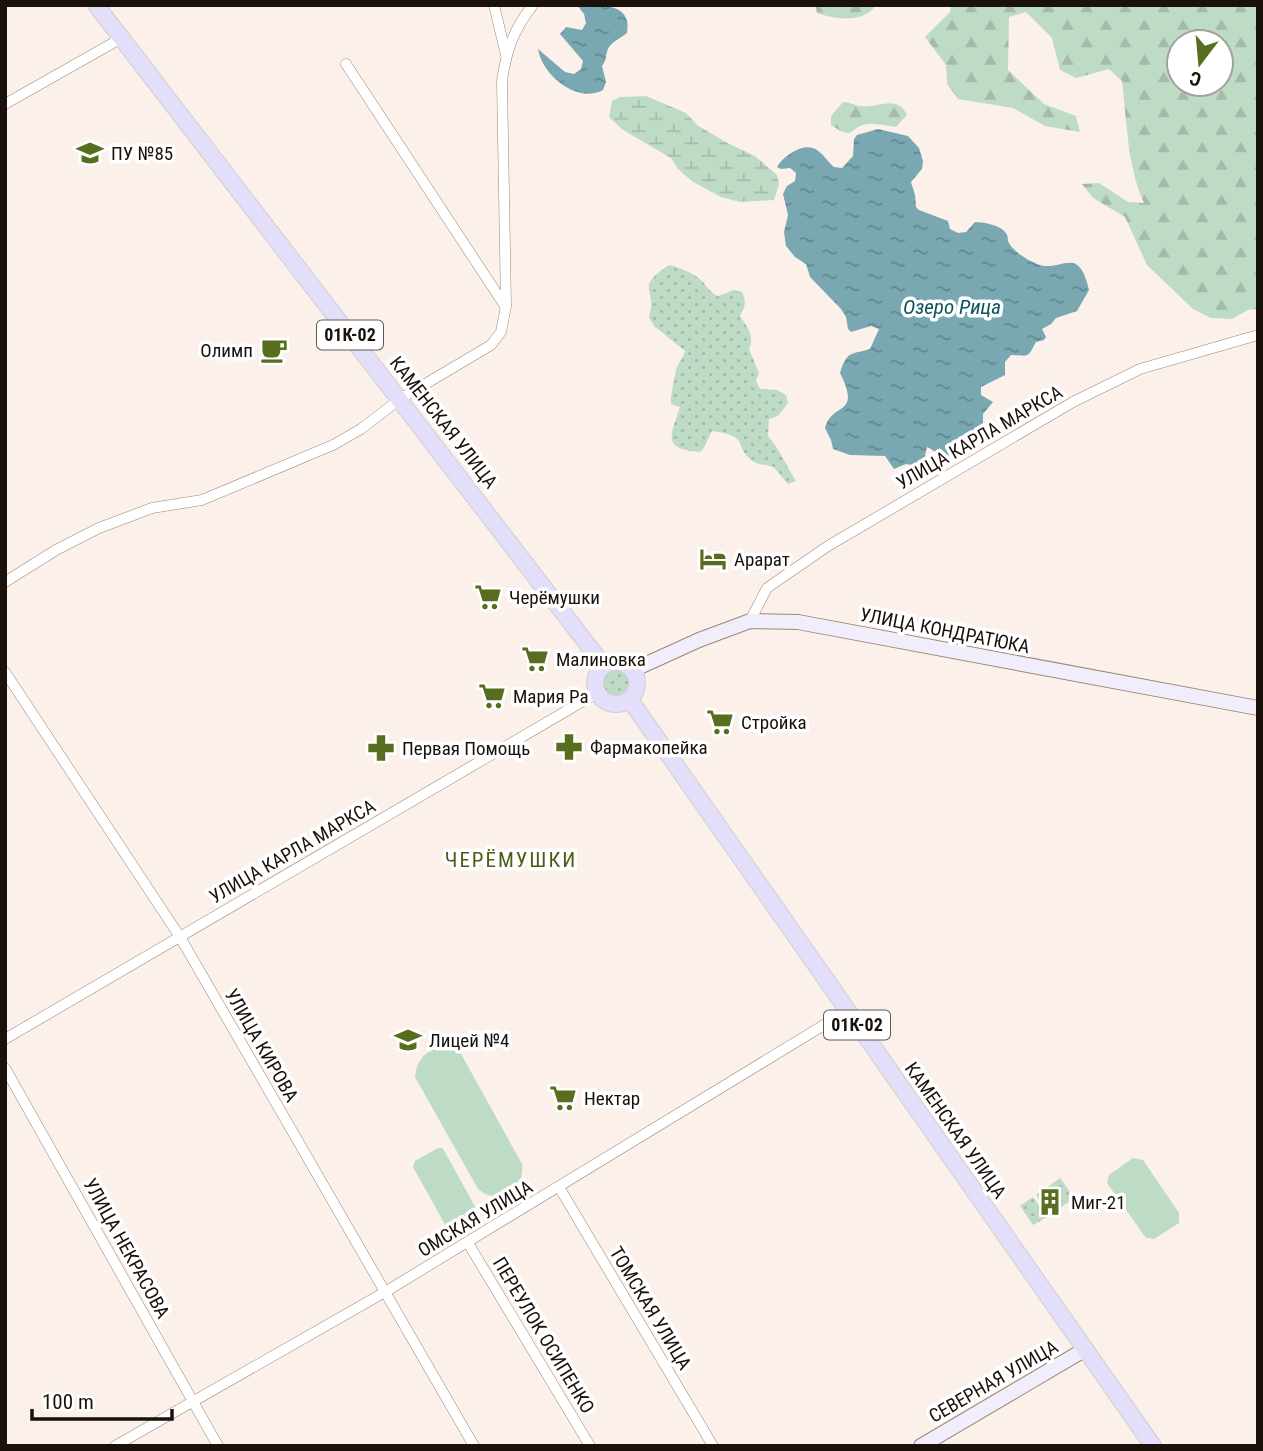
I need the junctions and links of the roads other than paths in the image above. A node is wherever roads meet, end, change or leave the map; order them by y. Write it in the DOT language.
graph roads {
  1 [pos="96,5"];
  2 [pos="494,5"];
  3 [pos="533,5"];
  4 [pos="120,39"];
  5 [pos="506,55"];
  6 [pos="346,64"];
  7 [pos="5,104"];
  8 [pos="506,306"];
  9 [pos="1258,335"];
  10 [pos="400,399"];
  11 [pos="5,582"];
  12 [pos="750,621"];
  13 [pos="604,666"];
  14 [pos="634,670"];
  15 [pos="5,672"];
  16 [pos="597,693"];
  17 [pos="630,700"];
  18 [pos="1258,708"];
  19 [pos="180,937"];
  20 [pos="847,1011"];
  21 [pos="5,1040"];
  22 [pos="5,1068"];
  23 [pos="559,1187"];
  24 [pos="468,1243"];
  25 [pos="385,1292"];
  26 [pos="1084,1350"];
  27 [pos="193,1401"];
  28 [pos="115,1446"];
  29 [pos="218,1446"];
  30 [pos="474,1446"];
  31 [pos="590,1446"];
  32 [pos="713,1446"];
  33 [pos="921,1446"];
  34 [pos="1153,1446"];
  1 -- 4 [label="main road, КАМЕНСКАЯ УЛИЦА / 01К-02"];
  2 -- 5 [label="street"];
  3 -- 5 [label="street"];
  4 -- 7 [label="street"];
  4 -- 10 [label="main road, КАМЕНСКАЯ УЛИЦА / 01К-02"];
  5 -- 8 [label="street"];
  6 -- 8 [label="street"];
  8 -- 10 [label="street"];
  9 -- 12 [label="street, УЛИЦА КАРЛА МАРКСА"];
  10 -- 11 [label="street"];
  10 -- 13 [label="main road, КАМЕНСКАЯ УЛИЦА / 01К-02"];
  12 -- 14 [label="main road, УЛИЦА КОНДРАТЮКА"];
  12 -- 18 [label="main road, УЛИЦА КОНДРАТЮКА"];
  13 -- 14 [label="main road"];
  13 -- 16 [label="main road"];
  14 -- 17 [label="main road"];
  15 -- 19 [label="street, УЛИЦА КИРОВА"];
  16 -- 17 [label="main road"];
  16 -- 19 [label="street, УЛИЦА КАРЛА МАРКСА"];
  17 -- 20 [label="main road, КАМЕНСКАЯ УЛИЦА / 01К-02"];
  19 -- 21 [label="street, УЛИЦА КАРЛА МАРКСА"];
  19 -- 25 [label="street, УЛИЦА КИРОВА"];
  20 -- 23 [label="street, ОМСКАЯ УЛИЦА"];
  20 -- 26 [label="main road, КАМЕНСКАЯ УЛИЦА / 01К-02"];
  22 -- 27 [label="street, УЛИЦА НЕКРАСОВА"];
  23 -- 24 [label="street, ОМСКАЯ УЛИЦА"];
  23 -- 32 [label="street, ТОМСКАЯ УЛИЦА"];
  24 -- 25 [label="street, ОМСКАЯ УЛИЦА"];
  24 -- 31 [label="street, ПЕРЕУЛОК ОСИПЕНКО"];
  25 -- 27 [label="street, ОМСКАЯ УЛИЦА"];
  25 -- 30 [label="street, УЛИЦА КИРОВА"];
  26 -- 33 [label="main road, СЕВЕРНАЯ УЛИЦА"];
  26 -- 34 [label="main road, КАМЕНСКАЯ УЛИЦА / 01К-02"];
  27 -- 28 [label="street, ОМСКАЯ УЛИЦА"];
  27 -- 29 [label="street, УЛИЦА НЕКРАСОВА"];
}
